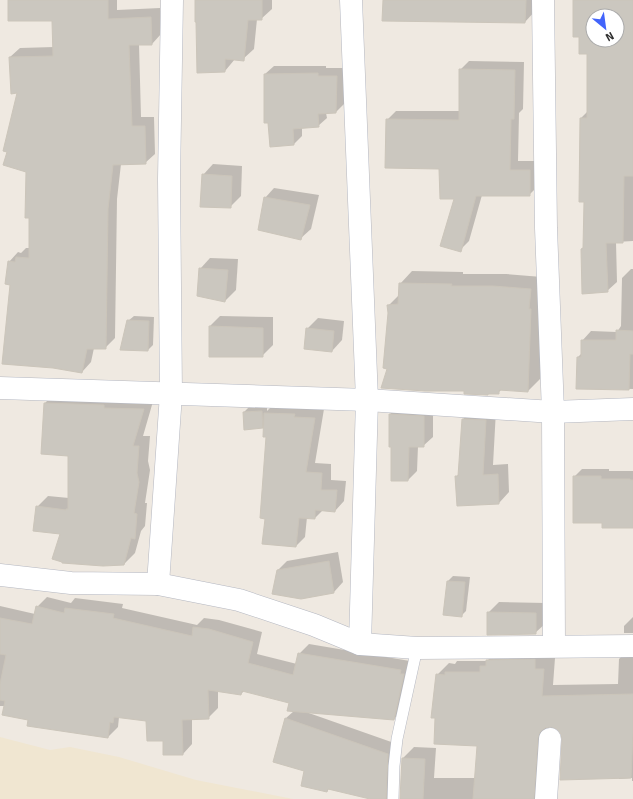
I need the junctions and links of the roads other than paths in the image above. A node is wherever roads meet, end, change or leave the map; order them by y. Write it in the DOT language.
graph roads {
  1 [pos="172,0"];
  2 [pos="351,0"];
  3 [pos="543,0"];
  4 [pos="0,388"];
  5 [pos="171,394"];
  6 [pos="367,400"];
  7 [pos="633,409"];
  8 [pos="554,412"];
  9 [pos="0,575"];
  10 [pos="158,584"];
  11 [pos="360,644"];
  12 [pos="554,646"];
  13 [pos="633,646"];
  14 [pos="417,648"];
  15 [pos="550,739"];
  16 [pos="393,799"];
  17 [pos="546,799"];
  1 -- 5 [label="street"];
  2 -- 6 [label="street"];
  3 -- 8 [label="street"];
  4 -- 5 [label="street"];
  5 -- 6 [label="street"];
  5 -- 10 [label="street"];
  6 -- 8 [label="street"];
  6 -- 11 [label="street"];
  7 -- 8 [label="street"];
  8 -- 12 [label="street"];
  9 -- 10 [label="street"];
  10 -- 11 [label="street"];
  11 -- 14 [label="street"];
  12 -- 13 [label="street"];
  12 -- 14 [label="street"];
  14 -- 16 [label="lane"];
  15 -- 17 [label="street"];
}
